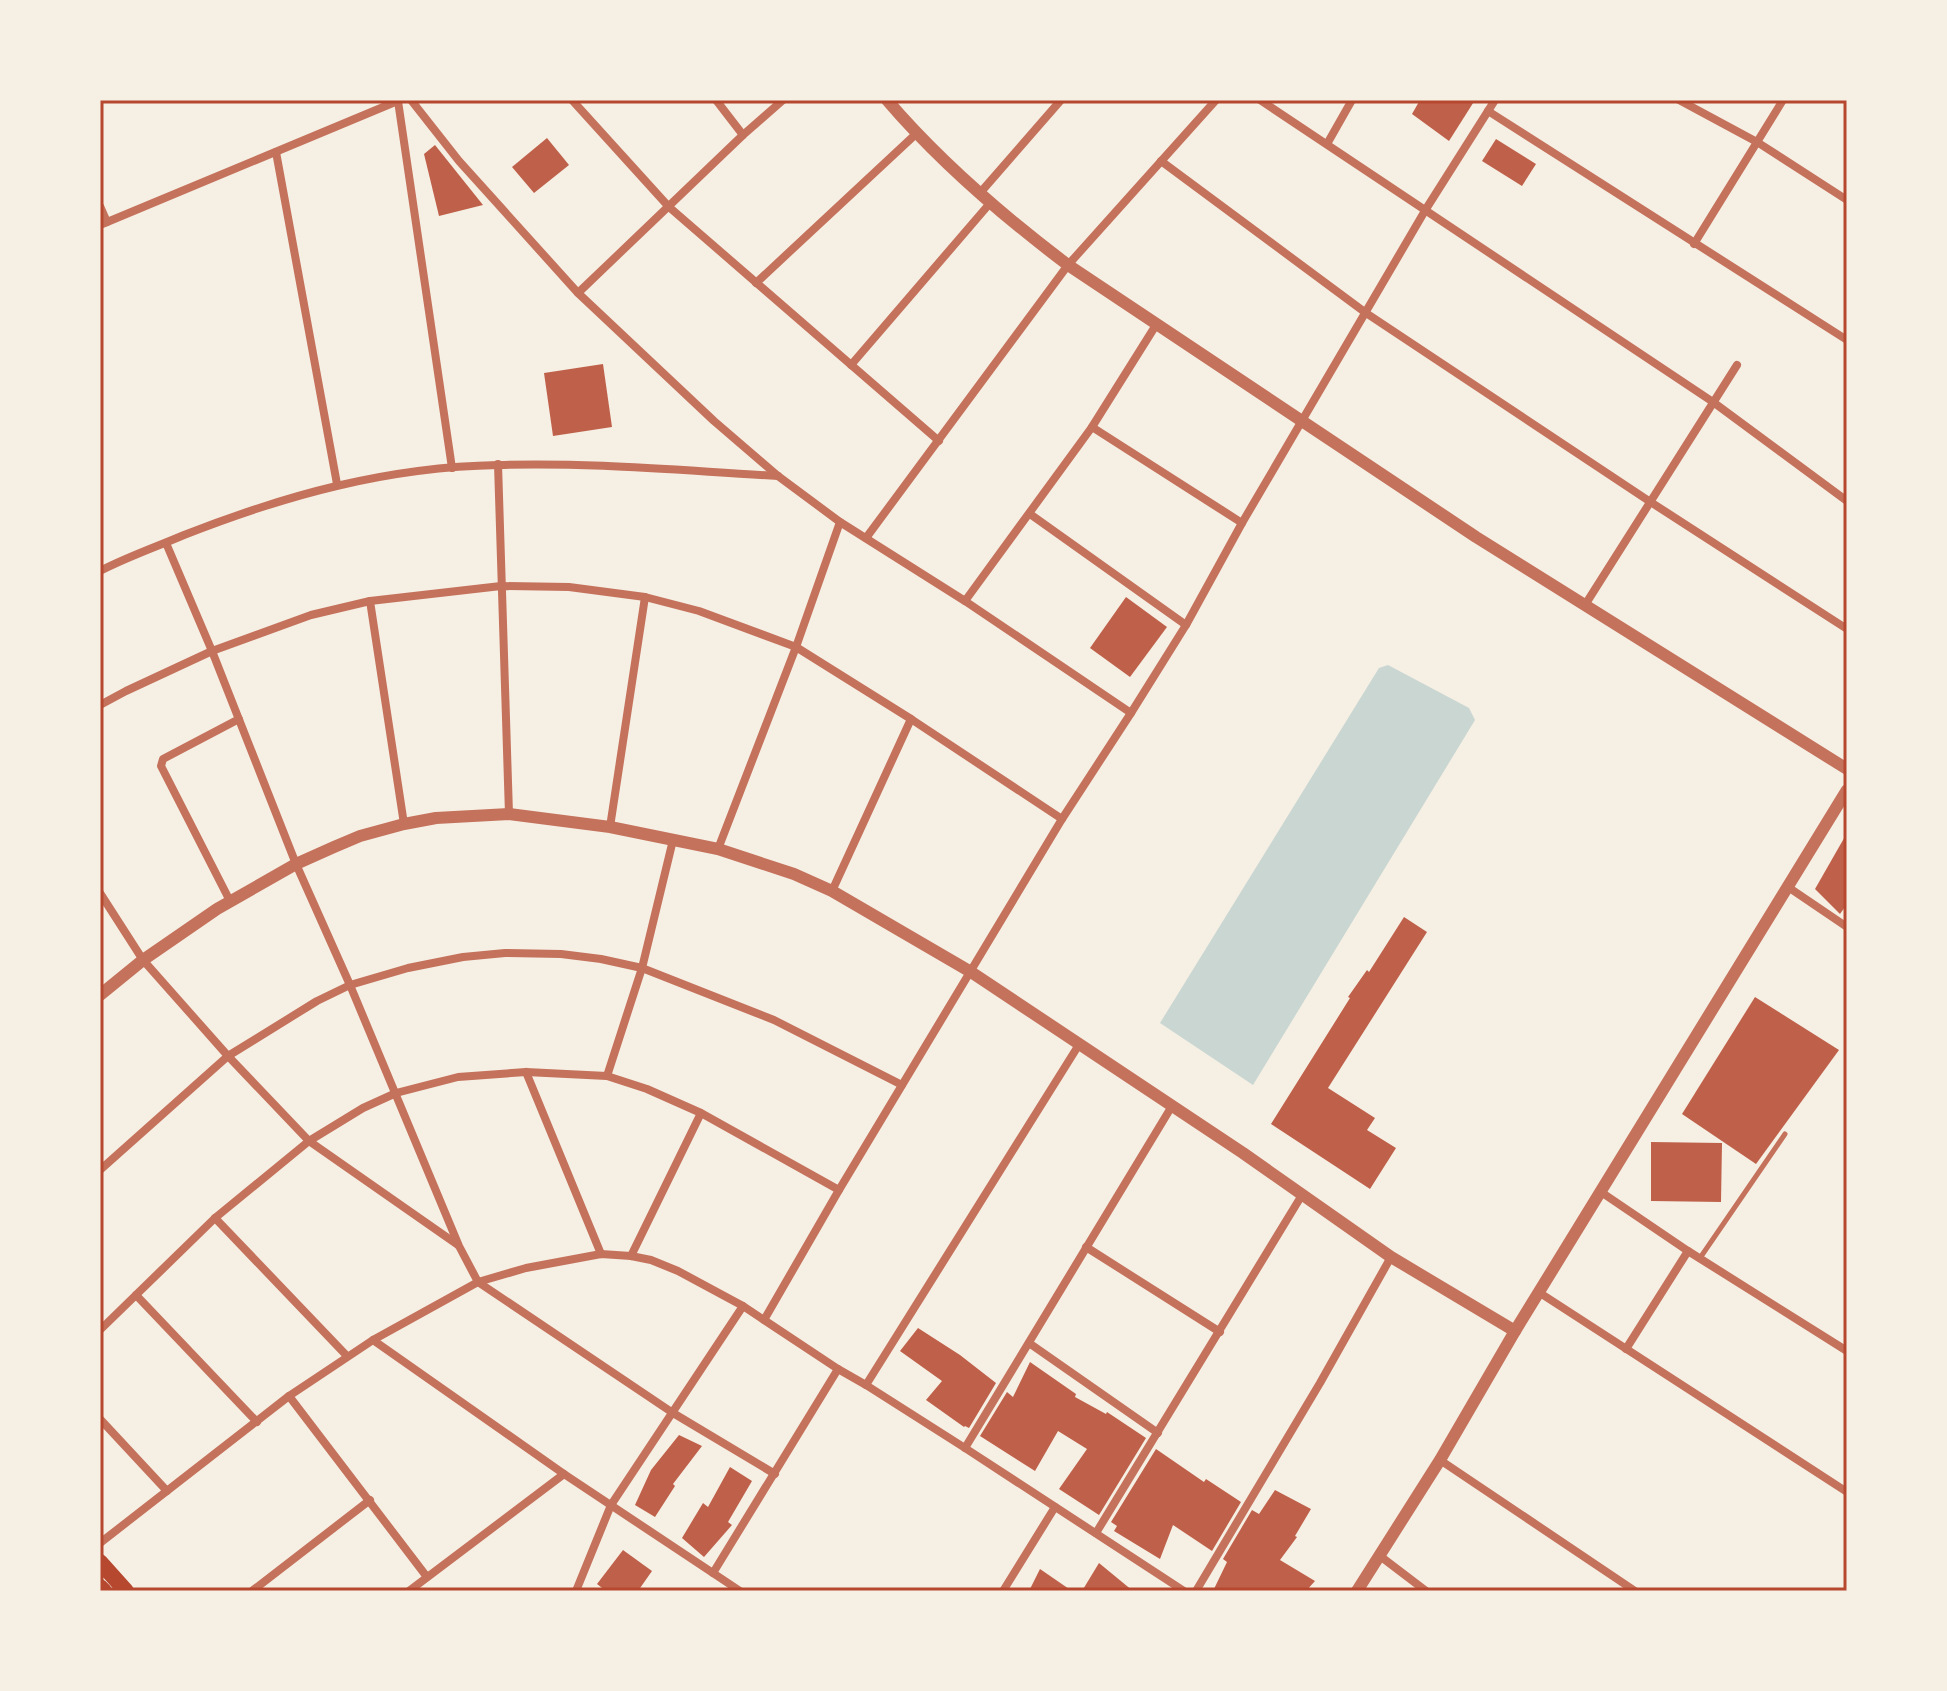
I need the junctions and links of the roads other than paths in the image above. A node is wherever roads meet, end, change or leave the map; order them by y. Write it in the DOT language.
graph roads {
  1 [pos="411,100"];
  2 [pos="572,100"];
  3 [pos="716,100"];
  4 [pos="783,100"];
  5 [pos="887,100"];
  6 [pos="1216,100"];
  7 [pos="1260,100"];
  8 [pos="1352,100"];
  9 [pos="1495,100"];
  10 [pos="1679,100"];
  11 [pos="1783,100"];
  12 [pos="399,101"];
  13 [pos="1059,101"];
  14 [pos="1488,111"];
  15 [pos="917,133"];
  16 [pos="743,135"];
  17 [pos="1757,142"];
  18 [pos="1327,144"];
  19 [pos="276,152"];
  20 [pos="1161,161"];
  21 [pos="986,198"];
  22 [pos="1847,200"];
  23 [pos="100,206"];
  24 [pos="669,207"];
  25 [pos="1426,209"];
  26 [pos="103,223"];
  27 [pos="1694,244"];
  28 [pos="1068,265"];
  29 [pos="756,283"];
  30 [pos="578,293"];
  31 [pos="1366,313"];
  32 [pos="1156,325"];
  33 [pos="1847,340"];
  34 [pos="851,365"];
  35 [pos="1737,365"];
  36 [pos="1713,402"];
  37 [pos="1303,422"];
  38 [pos="1092,427"];
  39 [pos="939,441"];
  40 [pos="498,464"];
  41 [pos="452,468"];
  42 [pos="778,476"];
  43 [pos="337,484"];
  44 [pos="1649,501"];
  45 [pos="1847,501"];
  46 [pos="1030,514"];
  47 [pos="840,522"];
  48 [pos="1242,523"];
  49 [pos="866,538"];
  50 [pos="166,543"];
  51 [pos="100,571"];
  52 [pos="501,586"];
  53 [pos="645,597"];
  54 [pos="370,601"];
  55 [pos="965,601"];
  56 [pos="1585,605"];
  57 [pos="1186,625"];
  58 [pos="1847,629"];
  59 [pos="796,647"];
  60 [pos="212,651"];
  61 [pos="100,705"];
  62 [pos="1131,713"];
  63 [pos="239,719"];
  64 [pos="911,719"];
  65 [pos="1847,769"];
  66 [pos="1847,790"];
  67 [pos="509,814"];
  68 [pos="1062,819"];
  69 [pos="404,824"];
  70 [pos="610,827"];
  71 [pos="673,840"];
  72 [pos="718,849"];
  73 [pos="296,864"];
  74 [pos="1788,887"];
  75 [pos="832,891"];
  76 [pos="100,893"];
  77 [pos="230,901"];
  78 [pos="1847,927"];
  79 [pos="143,960"];
  80 [pos="642,968"];
  81 [pos="971,972"];
  82 [pos="350,985"];
  83 [pos="100,995"];
  84 [pos="1080,1043"];
  85 [pos="228,1056"];
  86 [pos="526,1072"];
  87 [pos="607,1076"];
  88 [pos="902,1085"];
  89 [pos="396,1093"];
  90 [pos="1172,1106"];
  91 [pos="701,1113"];
  92 [pos="1785,1134"];
  93 [pos="309,1141"];
  94 [pos="100,1170"];
  95 [pos="839,1190"];
  96 [pos="1601,1192"];
  97 [pos="1302,1195"];
  98 [pos="215,1218"];
  99 [pos="459,1246"];
  100 [pos="1086,1247"];
  101 [pos="1688,1251"];
  102 [pos="601,1254"];
  103 [pos="631,1256"];
  104 [pos="1391,1257"];
  105 [pos="1700,1258"];
  106 [pos="478,1282"];
  107 [pos="1540,1293"];
  108 [pos="136,1295"];
  109 [pos="743,1306"];
  110 [pos="764,1320"];
  111 [pos="100,1330"];
  112 [pos="1515,1331"];
  113 [pos="1220,1332"];
  114 [pos="373,1340"];
  115 [pos="1029,1343"];
  116 [pos="1626,1349"];
  117 [pos="1847,1351"];
  118 [pos="347,1356"];
  119 [pos="838,1369"];
  120 [pos="866,1385"];
  121 [pos="289,1396"];
  122 [pos="673,1413"];
  123 [pos="100,1419"];
  124 [pos="257,1422"];
  125 [pos="1158,1433"];
  126 [pos="965,1448"];
  127 [pos="1440,1460"];
  128 [pos="564,1474"];
  129 [pos="775,1474"];
  130 [pos="167,1491"];
  131 [pos="1847,1492"];
  132 [pos="370,1500"];
  133 [pos="611,1505"];
  134 [pos="1055,1507"];
  135 [pos="1096,1533"];
  136 [pos="100,1543"];
  137 [pos="1380,1556"];
  138 [pos="100,1562"];
  139 [pos="713,1573"];
  140 [pos="427,1577"];
  141 [pos="126,1591"];
  142 [pos="252,1591"];
  143 [pos="409,1591"];
  144 [pos="576,1591"];
  145 [pos="740,1591"];
  146 [pos="1003,1591"];
  147 [pos="1184,1591"];
  148 [pos="1196,1591"];
  149 [pos="1357,1591"];
  150 [pos="1426,1591"];
  151 [pos="1635,1591"];
  1 -- 30 [label="street"];
  2 -- 24 [label="street"];
  3 -- 16 [label="street"];
  4 -- 16 [label="street"];
  5 -- 15 [label="street"];
  6 -- 20 [label="street"];
  7 -- 18 [label="street"];
  8 -- 18 [label="street"];
  9 -- 14 [label="street"];
  10 -- 17 [label="street"];
  11 -- 17 [label="street"];
  12 -- 19 [label="street"];
  12 -- 41 [label="street"];
  13 -- 21 [label="street"];
  14 -- 25 [label="street"];
  14 -- 27 [label="street"];
  15 -- 21 [label="street"];
  15 -- 29 [label="street"];
  16 -- 24 [label="street"];
  17 -- 22 [label="street"];
  17 -- 27 [label="street"];
  18 -- 25 [label="street"];
  19 -- 26 [label="street"];
  19 -- 43 [label="street"];
  20 -- 28 [label="street"];
  20 -- 31 [label="street"];
  21 -- 28 [label="street"];
  21 -- 34 [label="street"];
  23 -- 26 [label="street"];
  24 -- 29 [label="street"];
  24 -- 30 [label="street"];
  25 -- 31 [label="street"];
  25 -- 36 [label="street"];
  27 -- 33 [label="street"];
  28 -- 32 [label="street"];
  28 -- 39 [label="street"];
  29 -- 34 [label="street"];
  30 -- 42 [label="street"];
  31 -- 37 [label="street"];
  31 -- 44 [label="street"];
  32 -- 37 [label="street"];
  32 -- 38 [label="street"];
  34 -- 39 [label="street"];
  35 -- 36 [label="street"];
  36 -- 44 [label="street"];
  36 -- 45 [label="street"];
  37 -- 48 [label="street"];
  37 -- 56 [label="street"];
  38 -- 46 [label="street"];
  38 -- 48 [label="street"];
  39 -- 49 [label="street"];
  40 -- 41 [label="street"];
  40 -- 42 [label="street"];
  40 -- 52 [label="street"];
  41 -- 43 [label="street"];
  42 -- 47 [label="street"];
  43 -- 50 [label="street"];
  44 -- 56 [label="street"];
  44 -- 58 [label="street"];
  46 -- 55 [label="street"];
  46 -- 57 [label="street"];
  47 -- 49 [label="street"];
  47 -- 59 [label="street"];
  48 -- 57 [label="street"];
  49 -- 55 [label="street"];
  50 -- 51 [label="street"];
  50 -- 60 [label="street"];
  52 -- 53 [label="street"];
  52 -- 54 [label="street"];
  52 -- 67 [label="street"];
  53 -- 59 [label="street"];
  53 -- 70 [label="street"];
  54 -- 60 [label="street"];
  54 -- 69 [label="street"];
  55 -- 62 [label="street"];
  56 -- 65 [label="street"];
  57 -- 62 [label="street"];
  59 -- 64 [label="street"];
  59 -- 72 [label="street"];
  60 -- 61 [label="street"];
  60 -- 63 [label="street"];
  62 -- 68 [label="street"];
  63 -- 73 [label="street"];
  63 -- 77 [label="street"];
  64 -- 68 [label="street"];
  64 -- 75 [label="street"];
  66 -- 74 [label="street"];
  67 -- 69 [label="street"];
  67 -- 70 [label="street"];
  68 -- 81 [label="street"];
  69 -- 73 [label="street"];
  70 -- 71 [label="street"];
  71 -- 72 [label="street"];
  71 -- 80 [label="street"];
  72 -- 75 [label="street"];
  73 -- 77 [label="street"];
  73 -- 82 [label="street"];
  74 -- 78 [label="street"];
  74 -- 96 [label="street"];
  75 -- 81 [label="street"];
  76 -- 79 [label="street"];
  77 -- 79 [label="street"];
  79 -- 83 [label="street"];
  79 -- 85 [label="street"];
  80 -- 82 [label="street"];
  80 -- 87 [label="street"];
  80 -- 88 [label="street"];
  81 -- 84 [label="street"];
  81 -- 88 [label="street"];
  82 -- 85 [label="street"];
  82 -- 89 [label="street"];
  84 -- 90 [label="street"];
  84 -- 120 [label="street"];
  85 -- 93 [label="street"];
  85 -- 94 [label="street"];
  86 -- 87 [label="street"];
  86 -- 89 [label="street"];
  86 -- 102 [label="street"];
  87 -- 91 [label="street"];
  88 -- 95 [label="street"];
  89 -- 93 [label="street"];
  89 -- 99 [label="street"];
  90 -- 97 [label="street"];
  90 -- 100 [label="street"];
  91 -- 95 [label="street"];
  91 -- 103 [label="street"];
  92 -- 105 [label="lane"];
  93 -- 98 [label="street"];
  93 -- 99 [label="street"];
  95 -- 110 [label="street"];
  96 -- 101 [label="street"];
  96 -- 107 [label="street"];
  97 -- 104 [label="street"];
  97 -- 113 [label="street"];
  98 -- 108 [label="street"];
  98 -- 118 [label="street"];
  99 -- 106 [label="street"];
  100 -- 113 [label="street"];
  100 -- 115 [label="street"];
  101 -- 105 [label="street"];
  101 -- 116 [label="street"];
  102 -- 103 [label="street"];
  102 -- 106 [label="street"];
  103 -- 109 [label="street"];
  104 -- 112 [label="street"];
  104 -- 148 [label="street"];
  105 -- 117 [label="street"];
  106 -- 114 [label="street"];
  106 -- 122 [label="street"];
  107 -- 112 [label="street"];
  107 -- 116 [label="street"];
  108 -- 111 [label="street"];
  108 -- 124 [label="street"];
  109 -- 110 [label="street"];
  109 -- 122 [label="street"];
  110 -- 119 [label="street"];
  112 -- 127 [label="street"];
  113 -- 125 [label="street"];
  114 -- 118 [label="street"];
  114 -- 128 [label="street"];
  115 -- 125 [label="street"];
  115 -- 126 [label="street"];
  116 -- 131 [label="street"];
  118 -- 121 [label="street"];
  119 -- 120 [label="street"];
  119 -- 129 [label="street"];
  120 -- 126 [label="street"];
  121 -- 124 [label="street"];
  121 -- 132 [label="street"];
  122 -- 129 [label="street"];
  122 -- 133 [label="street"];
  123 -- 130 [label="street"];
  124 -- 130 [label="street"];
  125 -- 135 [label="street"];
  126 -- 134 [label="street"];
  127 -- 137 [label="street"];
  127 -- 151 [label="street"];
  128 -- 133 [label="street"];
  128 -- 140 [label="street"];
  129 -- 139 [label="street"];
  130 -- 136 [label="street"];
  132 -- 140 [label="street"];
  132 -- 142 [label="street"];
  133 -- 139 [label="street"];
  133 -- 144 [label="street"];
  134 -- 135 [label="street"];
  134 -- 146 [label="street"];
  135 -- 147 [label="street"];
  137 -- 149 [label="street"];
  137 -- 150 [label="street"];
  138 -- 141 [label="main road"];
  139 -- 145 [label="street"];
  140 -- 143 [label="street"];
}
